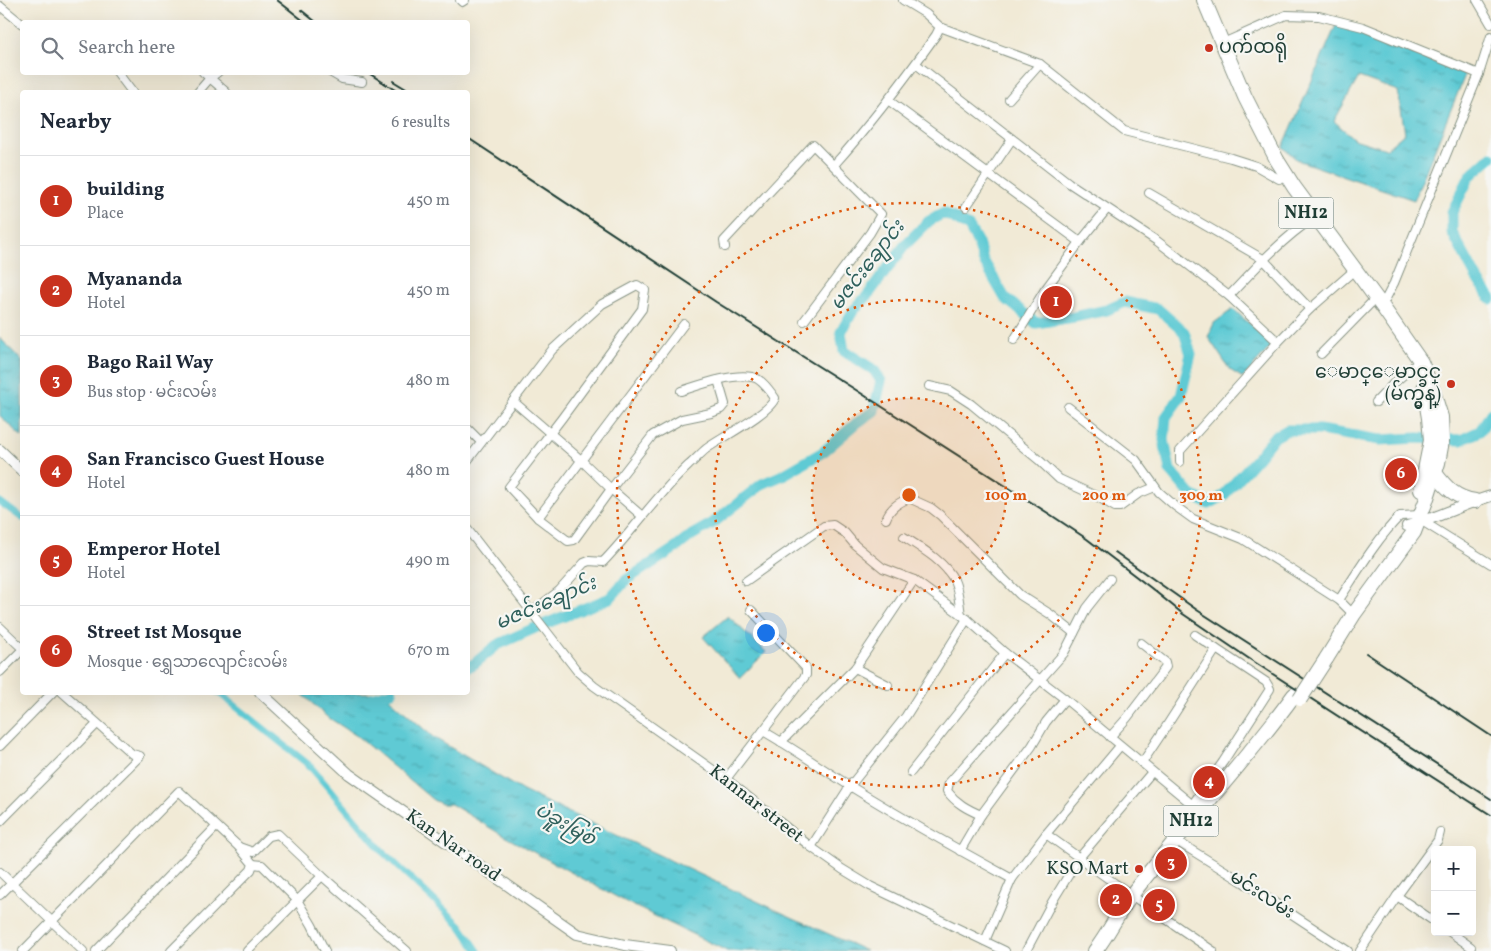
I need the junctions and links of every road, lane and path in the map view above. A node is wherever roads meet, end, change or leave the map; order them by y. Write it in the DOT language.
graph roads {
  1 [pos="460,0"];
  2 [pos="465,0"];
  3 [pos="903,0"];
  4 [pos="1195,0"];
  5 [pos="1204,0"];
  6 [pos="1477,0"];
  7 [pos="0,6"];
  8 [pos="20,22"];
  9 [pos="1491,24"];
  10 [pos="940,27"];
  11 [pos="1491,36"];
  12 [pos="1220,44"];
  13 [pos="916,64"];
  14 [pos="1040,64"];
  15 [pos="1479,74"];
  16 [pos="119,75"];
  17 [pos="206,75"];
  18 [pos="335,75"];
  19 [pos="362,82"];
  20 [pos="130,90"];
  21 [pos="199,90"];
  22 [pos="224,90"];
  23 [pos="1009,99"];
  24 [pos="888,100"];
  25 [pos="1012,139"];
  26 [pos="834,165"];
  27 [pos="988,174"];
  28 [pos="1279,179"];
  29 [pos="1149,193"];
  30 [pos="966,206"];
  31 [pos="1107,208"];
  32 [pos="1313,218"];
  33 [pos="1080,242"];
  34 [pos="725,247"];
  35 [pos="1263,259"];
  36 [pos="1350,274"];
  37 [pos="1229,296"];
  38 [pos="1377,305"];
  39 [pos="1310,309"];
  40 [pos="804,321"];
  41 [pos="684,324"];
  42 [pos="1014,340"];
  43 [pos="1278,342"];
  44 [pos="1321,354"];
  45 [pos="1415,365"];
  46 [pos="718,380"];
  47 [pos="929,386"];
  48 [pos="681,391"];
  49 [pos="513,401"];
  50 [pos="1376,402"];
  51 [pos="1068,407"];
  52 [pos="1435,417"];
  53 [pos="470,431"];
  54 [pos="550,434"];
  55 [pos="1436,441"];
  56 [pos="481,442"];
  57 [pos="0,450"];
  58 [pos="470,457"];
  59 [pos="581,460"];
  60 [pos="1180,462"];
  61 [pos="20,469"];
  62 [pos="1435,473"];
  63 [pos="1155,487"];
  64 [pos="611,489"];
  65 [pos="1491,496"];
  66 [pos="1475,501"];
  67 [pos="642,516"];
  68 [pos="538,518"];
  69 [pos="886,520"];
  70 [pos="1416,520"];
  71 [pos="470,533"];
  72 [pos="904,537"];
  73 [pos="1491,564"];
  74 [pos="1110,579"];
  75 [pos="914,580"];
  76 [pos="746,581"];
  77 [pos="1339,600"];
  78 [pos="751,610"];
  79 [pos="1349,610"];
  80 [pos="534,614"];
  81 [pos="964,617"];
  82 [pos="0,626"];
  83 [pos="1074,633"];
  84 [pos="1195,635"];
  85 [pos="1141,643"];
  86 [pos="20,647"];
  87 [pos="1216,649"];
  88 [pos="20,651"];
  89 [pos="1005,653"];
  90 [pos="1323,657"];
  91 [pos="854,668"];
  92 [pos="0,672"];
  93 [pos="1040,680"];
  94 [pos="888,685"];
  95 [pos="50,695"];
  96 [pos="65,695"];
  97 [pos="263,695"];
  98 [pos="1297,697"];
  99 [pos="1065,699"];
  100 [pos="98,724"];
  101 [pos="763,732"];
  102 [pos="1110,737"];
  103 [pos="781,742"];
  104 [pos="0,746"];
  105 [pos="1120,746"];
  106 [pos="1142,763"];
  107 [pos="910,772"];
  108 [pos="1152,772"];
  109 [pos="726,779"];
  110 [pos="850,786"];
  111 [pos="1196,808"];
  112 [pos="981,815"];
  113 [pos="0,822"];
  114 [pos="216,827"];
  115 [pos="1440,832"];
  116 [pos="1046,834"];
  117 [pos="1178,842"];
  118 [pos="239,847"];
  119 [pos="811,847"];
  120 [pos="960,851"];
  121 [pos="1080,858"];
  122 [pos="253,864"];
  123 [pos="0,872"];
  124 [pos="322,876"];
  125 [pos="1012,878"];
  126 [pos="12,883"];
  127 [pos="0,895"];
  128 [pos="1397,896"];
  129 [pos="1135,898"];
  130 [pos="297,900"];
  131 [pos="1431,919"];
  132 [pos="52,921"];
  133 [pos="1456,936"];
  134 [pos="985,941"];
  135 [pos="1471,946"];
  136 [pos="23,951"];
  137 [pos="83,951"];
  138 [pos="96,951"];
  139 [pos="171,951"];
  140 [pos="247,951"];
  141 [pos="324,951"];
  142 [pos="407,951"];
  143 [pos="670,951"];
  144 [pos="1005,951"];
  145 [pos="1026,951"];
  146 [pos="1095,951"];
  147 [pos="1104,951"];
  148 [pos="1213,951"];
  149 [pos="1348,951"];
  150 [pos="1360,951"];
  1 -- 2 [label="street"];
  3 -- 10 [label="street"];
  4 -- 12 [label="highway, NH12"];
  5 -- 12 [label="highway, NH12"];
  6 -- 9 [label="street"];
  7 -- 8 [label="street"];
  10 -- 13 [label="street"];
  10 -- 14 [label="street"];
  11 -- 15 [label="street"];
  12 -- 15 [label="street"];
  12 -- 28 [label="highway, NH12"];
  12 -- 32 [label="highway, NH12"];
  13 -- 24 [label="street"];
  13 -- 25 [label="street"];
  14 -- 23 [label="street"];
  14 -- 28 [label="street"];
  15 -- 38 [label="street"];
  16 -- 20 [label="street"];
  17 -- 21 [label="street"];
  17 -- 22 [label="street"];
  18 -- 19 [label="street"];
  24 -- 26 [label="street"];
  24 -- 27 [label="street"];
  25 -- 27 [label="street"];
  25 -- 31 [label="street"];
  26 -- 34 [label="street"];
  26 -- 40 [label="street"];
  27 -- 30 [label="street"];
  27 -- 33 [label="street"];
  28 -- 32 [label="highway, NH12"];
  29 -- 35 [label="street"];
  31 -- 33 [label="street"];
  31 -- 37 [label="street"];
  32 -- 35 [label="street"];
  32 -- 36 [label="highway, NH12"];
  32 -- 38 [label="highway, NH12"];
  33 -- 42 [label="street"];
  35 -- 37 [label="street"];
  35 -- 39 [label="street"];
  36 -- 38 [label="highway, NH12"];
  36 -- 39 [label="street"];
  37 -- 43 [label="street"];
  38 -- 44 [label="street"];
  38 -- 45 [label="highway, NH12"];
  38 -- 52 [label="highway, NH12"];
  39 -- 43 [label="street"];
  41 -- 59 [label="street"];
  43 -- 60 [label="street"];
  45 -- 50 [label="street"];
  45 -- 52 [label="highway, NH12"];
  46 -- 48 [label="street"];
  46 -- 64 [label="street"];
  46 -- 67 [label="street"];
  47 -- 63 [label="street"];
  49 -- 54 [label="street"];
  49 -- 54 [label="street"];
  49 -- 56 [label="street"];
  51 -- 63 [label="street"];
  52 -- 55 [label="highway, NH12"];
  53 -- 56 [label="street"];
  54 -- 59 [label="street"];
  54 -- 68 [label="street"];
  55 -- 62 [label="highway, NH12"];
  55 -- 70 [label="highway, NH12"];
  56 -- 58 [label="street"];
  57 -- 61 [label="street"];
  59 -- 64 [label="street"];
  59 -- 68 [label="street"];
  62 -- 66 [label="highway"];
  62 -- 70 [label="highway, NH12"];
  63 -- 77 [label="street"];
  64 -- 67 [label="street"];
  64 -- 68 [label="street"];
  65 -- 66 [label="street"];
  66 -- 70 [label="street"];
  67 -- 80 [label="street"];
  69 -- 83 [label="street"];
  70 -- 73 [label="street"];
  70 -- 77 [label="street"];
  70 -- 79 [label="highway, NH12"];
  70 -- 90 [label="highway, NH12"];
  71 -- 80 [label="street, Kannar street"];
  72 -- 81 [label="street"];
  74 -- 83 [label="street"];
  75 -- 76 [label="street"];
  75 -- 81 [label="street"];
  75 -- 91 [label="street"];
  77 -- 79 [label="street"];
  78 -- 101 [label="street"];
  79 -- 90 [label="highway, NH12"];
  80 -- 109 [label="street, Kannar street"];
  81 -- 89 [label="street"];
  81 -- 110 [label="street"];
  82 -- 86 [label="street"];
  83 -- 93 [label="street"];
  84 -- 87 [label="street"];
  85 -- 102 [label="street"];
  87 -- 106 [label="street"];
  87 -- 111 [label="street"];
  88 -- 92 [label="street"];
  89 -- 93 [label="street"];
  89 -- 107 [label="street"];
  90 -- 98 [label="highway, NH12"];
  91 -- 94 [label="street"];
  91 -- 103 [label="street"];
  93 -- 99 [label="street"];
  93 -- 112 [label="street"];
  95 -- 104 [label="street"];
  96 -- 100 [label="street"];
  97 -- 143 [label="street, Kan Nar road"];
  98 -- 111 [label="highway, NH12"];
  98 -- 117 [label="highway, NH12"];
  99 -- 102 [label="street"];
  99 -- 112 [label="street"];
  100 -- 113 [label="street"];
  100 -- 126 [label="street"];
  101 -- 103 [label="street"];
  101 -- 109 [label="street"];
  102 -- 105 [label="street"];
  103 -- 110 [label="street"];
  105 -- 106 [label="street"];
  105 -- 116 [label="street"];
  106 -- 108 [label="street"];
  108 -- 111 [label="street"];
  108 -- 121 [label="street"];
  109 -- 119 [label="street, Kannar street"];
  110 -- 119 [label="street"];
  110 -- 120 [label="street"];
  111 -- 117 [label="highway, NH12"];
  112 -- 120 [label="street"];
  114 -- 118 [label="street"];
  114 -- 132 [label="street"];
  114 -- 138 [label="street"];
  115 -- 128 [label="street"];
  116 -- 121 [label="street"];
  116 -- 125 [label="street"];
  117 -- 129 [label="highway, NH12"];
  117 -- 149 [label="street, မင်းလမ်း"];
  118 -- 122 [label="street"];
  118 -- 124 [label="street"];
  119 -- 134 [label="street, Kannar street"];
  120 -- 125 [label="street"];
  121 -- 129 [label="street"];
  121 -- 145 [label="street"];
  122 -- 130 [label="street"];
  122 -- 139 [label="street"];
  123 -- 126 [label="street"];
  124 -- 130 [label="street"];
  124 -- 142 [label="street"];
  125 -- 134 [label="street"];
  126 -- 127 [label="street"];
  126 -- 132 [label="street"];
  128 -- 131 [label="street"];
  128 -- 150 [label="street"];
  129 -- 146 [label="highway, NH12"];
  129 -- 147 [label="highway, NH12"];
  129 -- 148 [label="street"];
  130 -- 140 [label="street"];
  130 -- 141 [label="street"];
  132 -- 136 [label="street"];
  132 -- 137 [label="street"];
  133 -- 135 [label="street"];
  134 -- 144 [label="street, Kannar street"];
}
